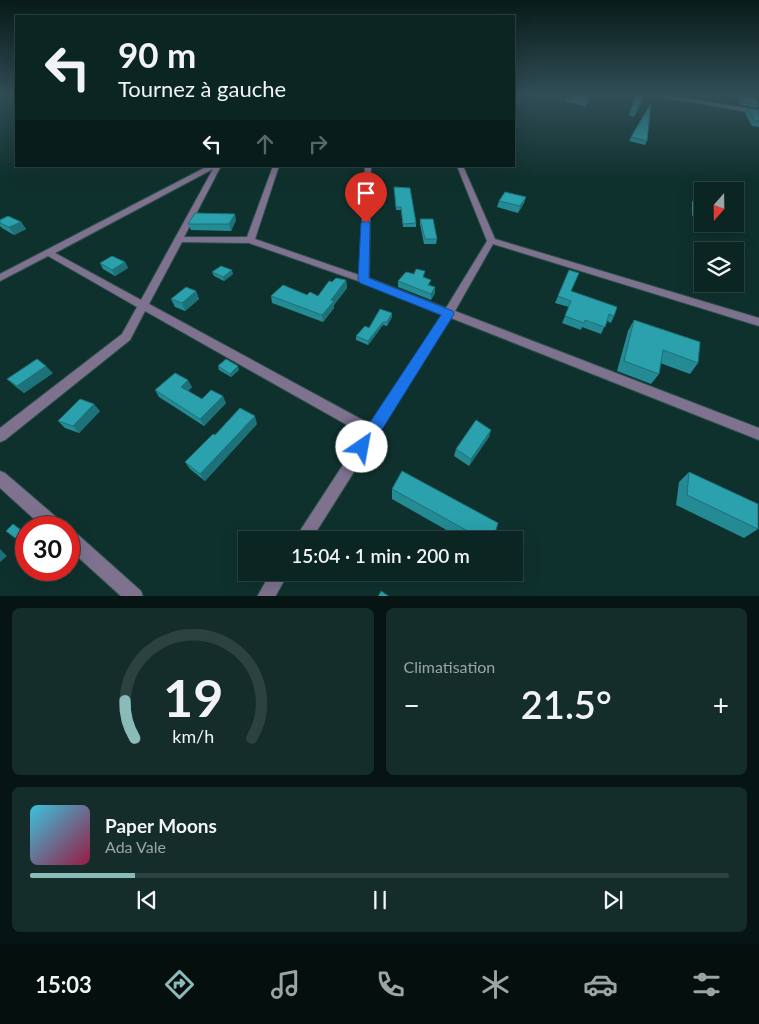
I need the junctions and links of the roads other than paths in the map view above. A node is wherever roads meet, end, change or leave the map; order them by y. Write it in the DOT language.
graph roads {
  1 [pos="214,167"];
  2 [pos="215,167"];
  3 [pos="276,167"];
  4 [pos="368,167"];
  5 [pos="460,167"];
  6 [pos="179,239"];
  7 [pos="250,240"];
  8 [pos="491,240"];
  9 [pos="49,253"];
  10 [pos="0,278"];
  11 [pos="364,280"];
  12 [pos="143,305"];
  13 [pos="448,314"];
  14 [pos="759,322"];
  15 [pos="372,432"];
  16 [pos="759,434"];
  17 [pos="0,436"];
  18 [pos="0,478"];
  19 [pos="43,516"];
  20 [pos="308,531"];
  21 [pos="80,548"];
  22 [pos="275,581"];
  23 [pos="135,596"];
  24 [pos="265,596"];
  1 -- 9 [label="street"];
  2 -- 6 [label="street"];
  3 -- 7 [label="street"];
  4 -- 11 [label="street"];
  5 -- 8 [label="street"];
  6 -- 7 [label="street"];
  6 -- 12 [label="street"];
  7 -- 11 [label="street"];
  8 -- 13 [label="street"];
  8 -- 14 [label="street"];
  9 -- 10 [label="street"];
  9 -- 12 [label="street"];
  11 -- 13 [label="street"];
  12 -- 15 [label="street"];
  12 -- 17 [label="street"];
  13 -- 15 [label="street"];
  13 -- 16 [label="street"];
  15 -- 20 [label="street"];
  18 -- 19 [label="street"];
  21 -- 23 [label="street"];
  22 -- 24 [label="street"];
}
